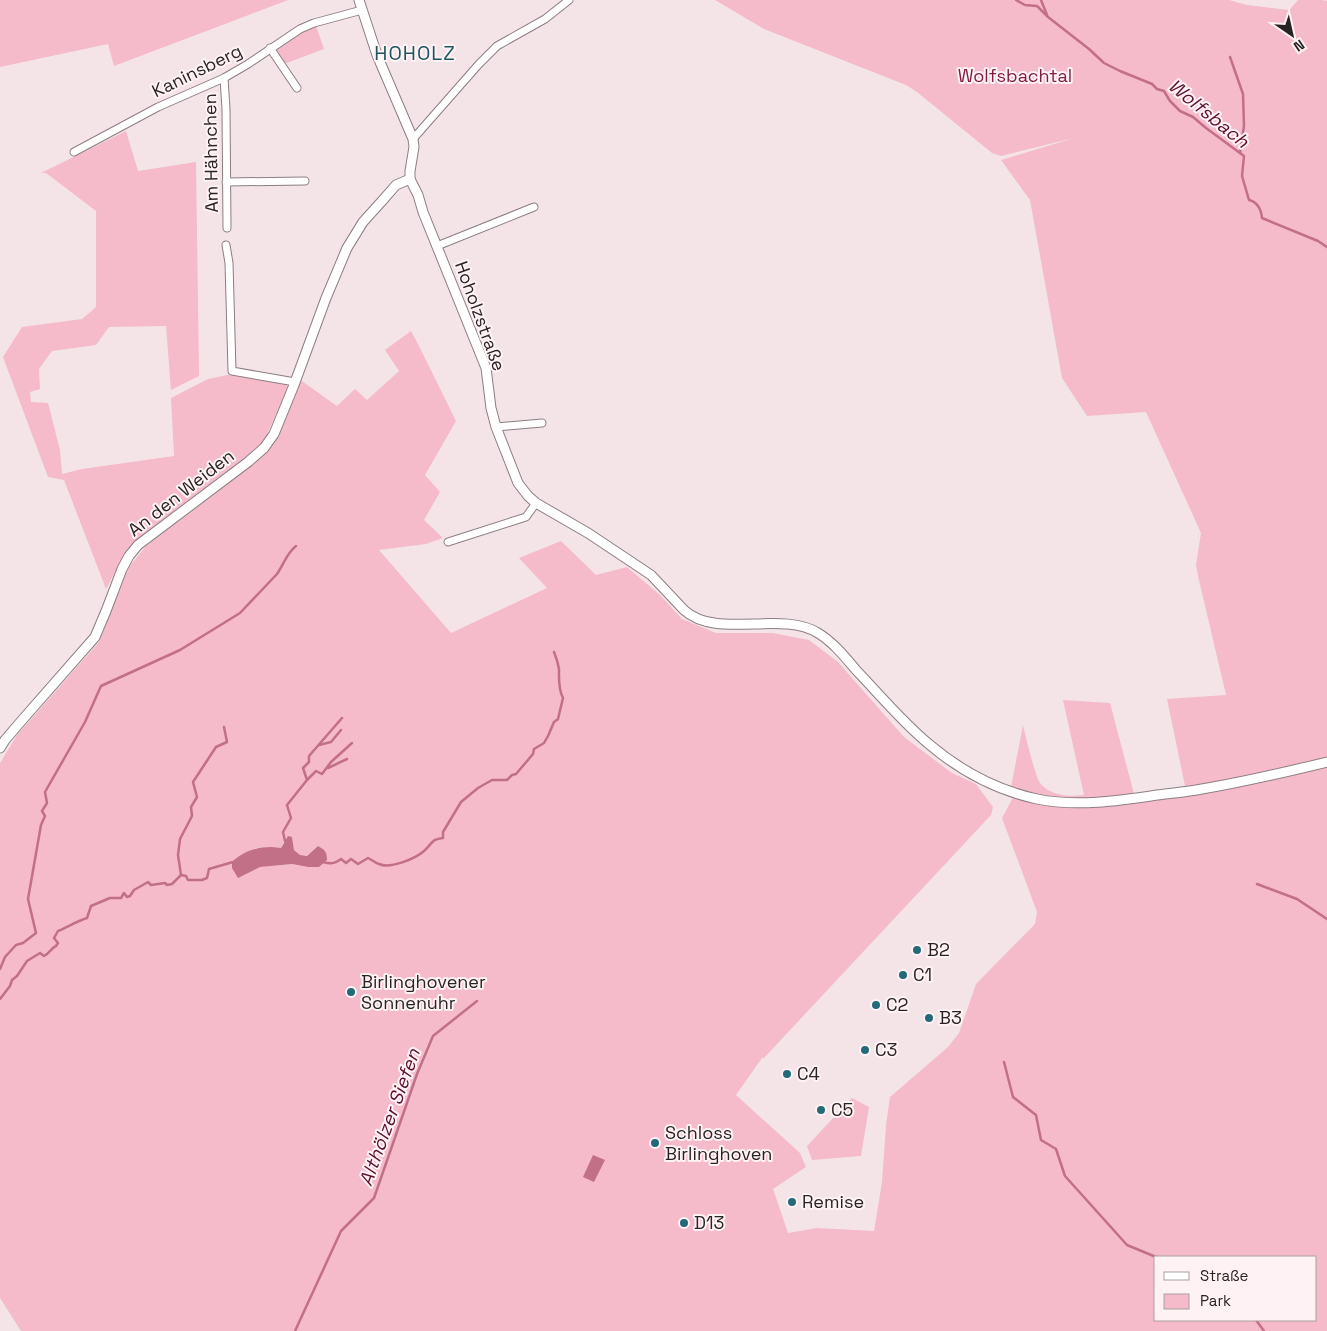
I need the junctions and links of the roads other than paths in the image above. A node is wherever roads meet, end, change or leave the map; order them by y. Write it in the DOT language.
graph roads {
  1 [pos="359,0"];
  2 [pos="569,0"];
  3 [pos="362,10"];
  4 [pos="270,48"];
  5 [pos="224,78"];
  6 [pos="297,88"];
  7 [pos="414,139"];
  8 [pos="74,152"];
  9 [pos="410,179"];
  10 [pos="305,181"];
  11 [pos="226,182"];
  12 [pos="534,207"];
  13 [pos="226,228"];
  14 [pos="226,245"];
  15 [pos="437,246"];
  16 [pos="294,383"];
  17 [pos="542,423"];
  18 [pos="496,427"];
  19 [pos="536,503"];
  20 [pos="448,542"];
  21 [pos="0,748"];
  22 [pos="1327,762"];
  1 -- 3 [label="street"];
  2 -- 7 [label="street"];
  3 -- 4 [label="street, Kaninsberg"];
  3 -- 7 [label="street"];
  4 -- 5 [label="street, Kaninsberg"];
  4 -- 6 [label="street"];
  5 -- 8 [label="street, Kaninsberg"];
  5 -- 11 [label="street, Am Hähnchen"];
  7 -- 9 [label="street"];
  9 -- 15 [label="street, Hoholzstraße"];
  9 -- 16 [label="street, An den Weiden"];
  10 -- 11 [label="street"];
  11 -- 13 [label="street, Am Hähnchen"];
  12 -- 15 [label="street"];
  14 -- 16 [label="street"];
  15 -- 18 [label="street, Hoholzstraße"];
  16 -- 21 [label="street, An den Weiden"];
  17 -- 18 [label="street"];
  18 -- 19 [label="street, Hoholzstraße"];
  19 -- 20 [label="street"];
  19 -- 22 [label="street, Hoholzstraße"];
}
